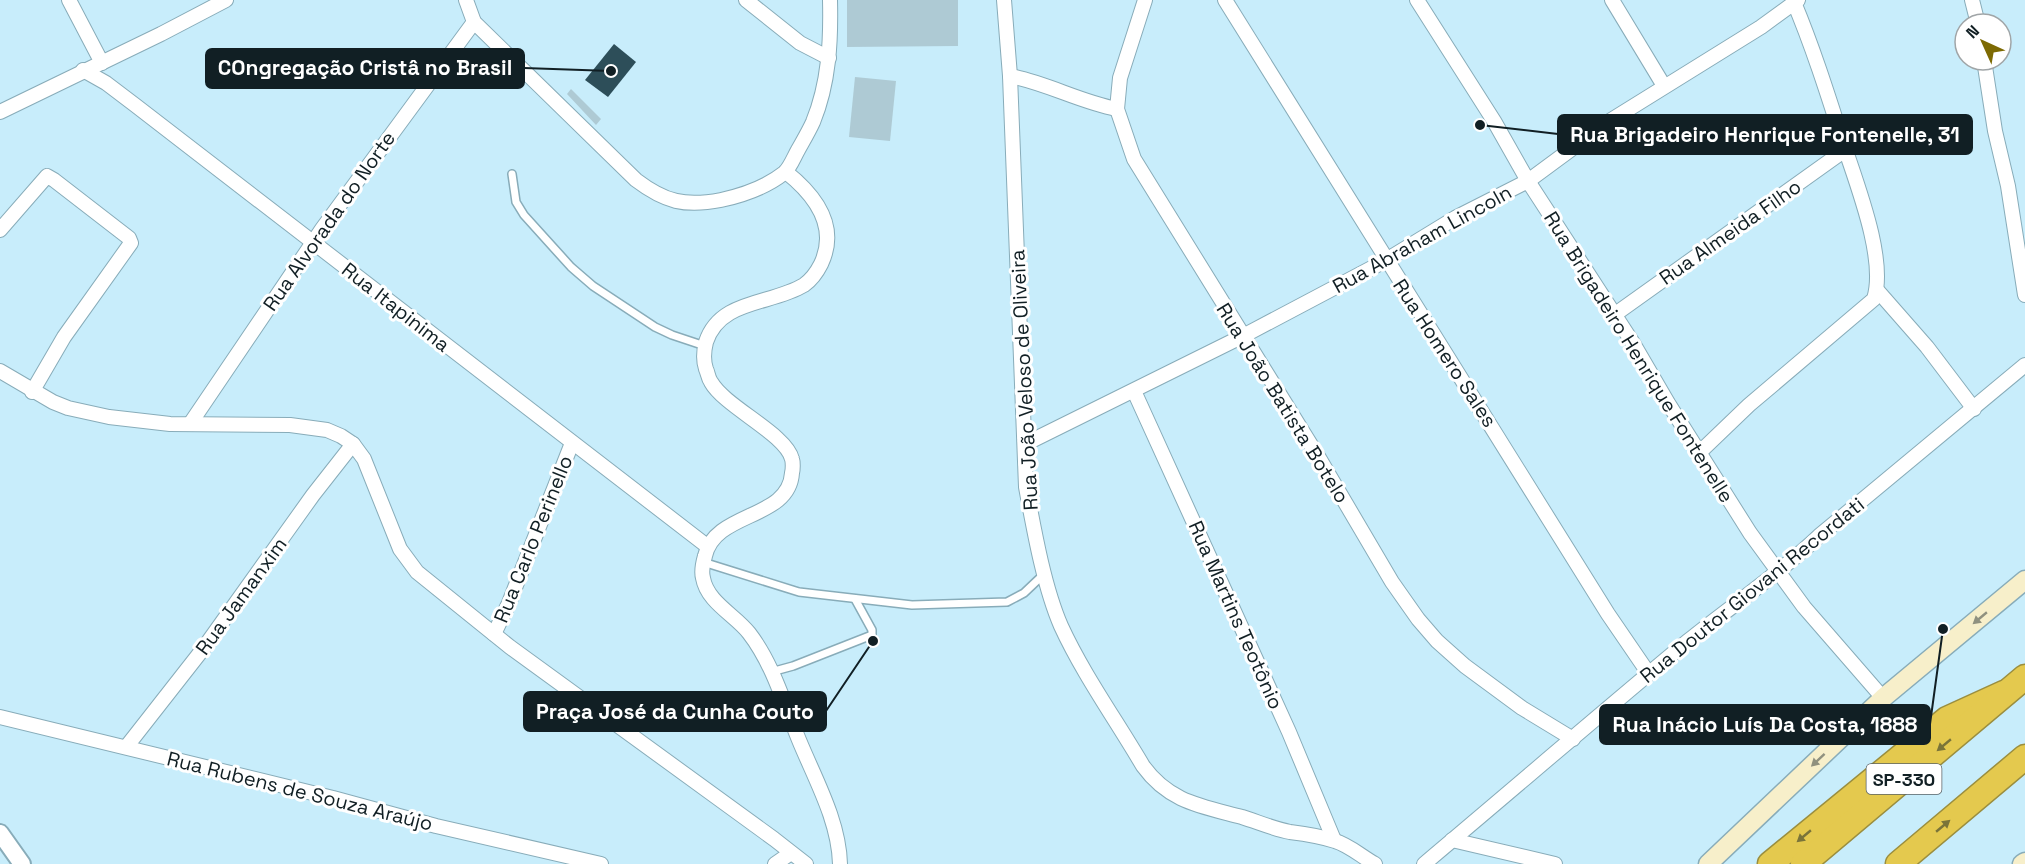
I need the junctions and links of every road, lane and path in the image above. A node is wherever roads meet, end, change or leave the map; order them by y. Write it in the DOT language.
graph roads {
  1 [pos="69,0"];
  2 [pos="226,0"];
  3 [pos="466,0"];
  4 [pos="746,0"];
  5 [pos="831,0"];
  6 [pos="1004,0"];
  7 [pos="1145,0"];
  8 [pos="1225,0"];
  9 [pos="1417,0"];
  10 [pos="1612,0"];
  11 [pos="1795,1"];
  12 [pos="474,22"];
  13 [pos="829,58"];
  14 [pos="102,63"];
  15 [pos="83,70"];
  16 [pos="1986,72"];
  17 [pos="1010,76"];
  18 [pos="1664,86"];
  19 [pos="1117,109"];
  20 [pos="0,112"];
  21 [pos="1845,150"];
  22 [pos="786,172"];
  23 [pos="512,174"];
  24 [pos="1528,182"];
  25 [pos="0,230"];
  26 [pos="312,243"];
  27 [pos="1386,260"];
  28 [pos="1877,290"];
  29 [pos="2025,296"];
  30 [pos="1614,315"];
  31 [pos="1243,336"];
  32 [pos="705,346"];
  33 [pos="2025,365"];
  34 [pos="0,371"];
  35 [pos="1134,391"];
  36 [pos="32,392"];
  37 [pos="1974,409"];
  38 [pos="190,424"];
  39 [pos="572,443"];
  40 [pos="353,444"];
  41 [pos="1025,444"];
  42 [pos="1700,452"];
  43 [pos="707,546"];
  44 [pos="703,562"];
  45 [pos="1779,571"];
  46 [pos="1045,574"];
  47 [pos="2025,580"];
  48 [pos="855,599"];
  49 [pos="494,634"];
  50 [pos="771,672"];
  51 [pos="1648,674"];
  52 [pos="2025,677"];
  53 [pos="2004,693"];
  54 [pos="1883,698"];
  55 [pos="0,717"];
  56 [pos="1572,739"];
  57 [pos="128,747"];
  58 [pos="2025,757"];
  59 [pos="0,832"];
  60 [pos="1334,840"];
  61 [pos="1452,840"];
  62 [pos="791,853"];
  63 [pos="21,864"];
  64 [pos="601,864"];
  65 [pos="775,864"];
  66 [pos="806,864"];
  67 [pos="840,864"];
  68 [pos="1375,864"];
  69 [pos="1424,864"];
  70 [pos="1555,864"];
  71 [pos="1708,864"];
  72 [pos="1770,864"];
  73 [pos="1803,864"];
  74 [pos="1898,864"];
  1 -- 14 [label="street"];
  2 -- 14 [label="street"];
  3 -- 12 [label="street"];
  4 -- 13 [label="street"];
  5 -- 13 [label="street"];
  6 -- 17 [label="street, Rua João Veloso de Oliveira"];
  7 -- 19 [label="street, Rua João Batista Botelo"];
  8 -- 27 [label="street, Rua Homero Sales"];
  9 -- 24 [label="street, Rua Brigadeiro Henrique Fontenelle"];
  10 -- 18 [label="street"];
  11 -- 18 [label="street, Rua Abraham Lincoln"];
  11 -- 21 [label="street"];
  12 -- 22 [label="street"];
  12 -- 26 [label="street, Rua Alvorada do Norte"];
  13 -- 22 [label="street"];
  14 -- 15 [label="street"];
  15 -- 20 [label="street"];
  15 -- 26 [label="street, Rua Itapinima"];
  16 -- 29 [label="street"];
  17 -- 19 [label="street"];
  17 -- 41 [label="street, Rua João Veloso de Oliveira"];
  18 -- 24 [label="street, Rua Abraham Lincoln"];
  19 -- 31 [label="street, Rua João Batista Botelo"];
  21 -- 28 [label="street"];
  21 -- 30 [label="street, Rua Almeida Filho"];
  22 -- 32 [label="street"];
  23 -- 32 [label="lane"];
  24 -- 27 [label="street, Rua Abraham Lincoln"];
  24 -- 30 [label="street, Rua Brigadeiro Henrique Fontenelle"];
  25 -- 36 [label="street"];
  26 -- 38 [label="street, Rua Alvorada do Norte"];
  26 -- 39 [label="street, Rua Itapinima"];
  27 -- 31 [label="street, Rua Abraham Lincoln"];
  27 -- 51 [label="street, Rua Homero Sales"];
  28 -- 37 [label="street"];
  28 -- 42 [label="street"];
  30 -- 42 [label="street, Rua Brigadeiro Henrique Fontenelle"];
  31 -- 35 [label="street, Rua Abraham Lincoln"];
  31 -- 56 [label="street, Rua João Batista Botelo"];
  32 -- 43 [label="street"];
  33 -- 37 [label="street, Rua Doutor Giovani Recordati"];
  34 -- 36 [label="street"];
  35 -- 41 [label="street, Rua Abraham Lincoln"];
  35 -- 60 [label="street, Rua Martins Teotônio"];
  36 -- 38 [label="street"];
  37 -- 45 [label="street, Rua Doutor Giovani Recordati"];
  38 -- 40 [label="street"];
  39 -- 43 [label="street, Rua Itapinima"];
  39 -- 49 [label="street, Rua Carlo Perinello"];
  40 -- 49 [label="street"];
  40 -- 57 [label="street, Rua Jamanxim"];
  41 -- 46 [label="street, Rua João Veloso de Oliveira"];
  42 -- 45 [label="street, Rua Brigadeiro Henrique Fontenelle"];
  43 -- 44 [label="street"];
  44 -- 48 [label="lane"];
  44 -- 50 [label="street"];
  45 -- 51 [label="street, Rua Doutor Giovani Recordati"];
  45 -- 54 [label="street, Rua Brigadeiro Henrique Fontenelle"];
  46 -- 48 [label="lane"];
  46 -- 60 [label="street, Rua João Veloso de Oliveira"];
  47 -- 54 [label="main road, one-way"];
  48 -- 50 [label="lane"];
  49 -- 62 [label="street"];
  50 -- 67 [label="street"];
  51 -- 56 [label="street, Rua Doutor Giovani Recordati"];
  52 -- 53 [label="highway, SP-330"];
  53 -- 72 [label="highway, one-way"];
  53 -- 73 [label="highway, SP-330, one-way"];
  54 -- 71 [label="main road, one-way"];
  55 -- 57 [label="street, Rua Rubens de Souza Araújo"];
  56 -- 61 [label="street, Rua Doutor Giovani Recordati"];
  57 -- 64 [label="street, Rua Rubens de Souza Araújo"];
  74 -- 58 [label="highway, SP-330, one-way"];
  59 -- 63 [label="street"];
  60 -- 68 [label="street, Rua João Veloso de Oliveira"];
  61 -- 69 [label="street"];
  61 -- 70 [label="street"];
  62 -- 65 [label="street"];
  62 -- 66 [label="street"];
}
